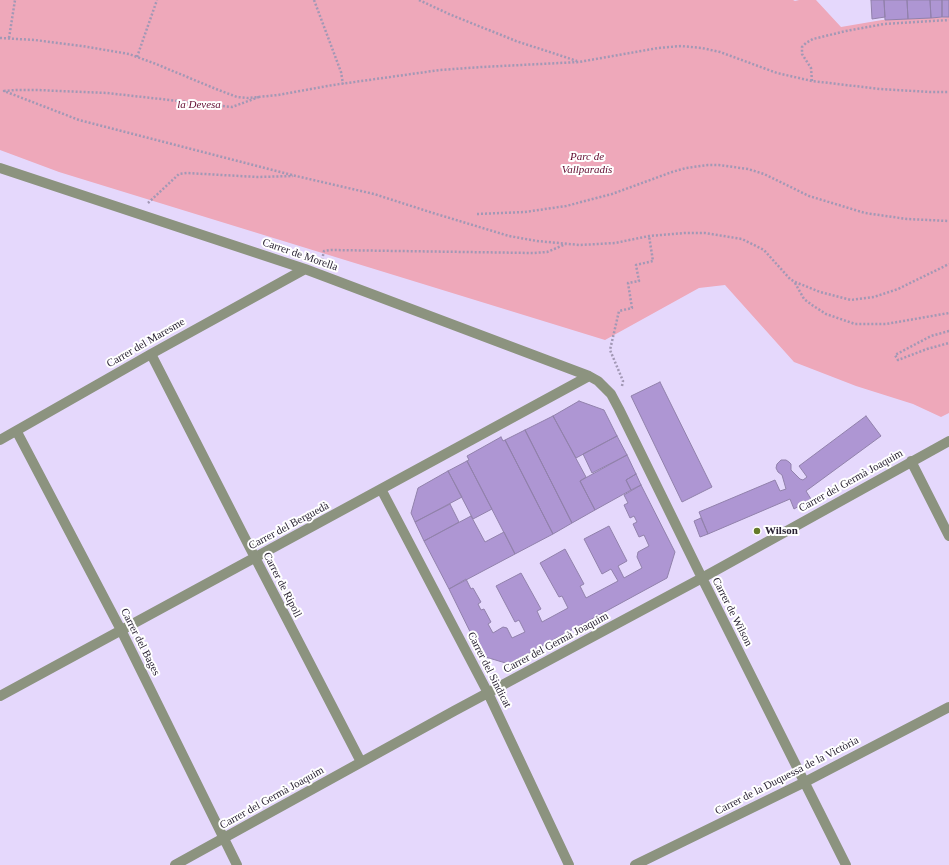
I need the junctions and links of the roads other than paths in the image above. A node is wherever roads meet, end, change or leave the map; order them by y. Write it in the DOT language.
graph roads {
  1 [pos="0,168"];
  2 [pos="305,269"];
  3 [pos="151,354"];
  4 [pos="589,376"];
  5 [pos="16,432"];
  6 [pos="0,440"];
  7 [pos="949,441"];
  8 [pos="911,461"];
  9 [pos="381,489"];
  10 [pos="949,536"];
  11 [pos="255,558"];
  12 [pos="702,578"];
  13 [pos="121,630"];
  14 [pos="488,693"];
  15 [pos="0,696"];
  16 [pos="949,707"];
  17 [pos="361,762"];
  18 [pos="805,782"];
  19 [pos="224,839"];
  20 [pos="175,865"];
  21 [pos="238,865"];
  22 [pos="569,865"];
  23 [pos="635,865"];
  24 [pos="846,865"];
  1 -- 2 [label="street, Carrer de Morella"];
  2 -- 3 [label="street, Carrer del Maresme"];
  2 -- 4 [label="street, Carrer de Morella"];
  3 -- 5 [label="street, Carrer del Maresme"];
  3 -- 11 [label="street, Carrer de Ripoll"];
  4 -- 9 [label="street, Carrer del Berguedà"];
  4 -- 12 [label="street, Carrer de Wilson"];
  5 -- 6 [label="street, Carrer del Maresme"];
  5 -- 13 [label="street, Carrer del Bages"];
  7 -- 8 [label="street, Carrer del Germà Joaquim"];
  8 -- 10 [label="street"];
  8 -- 12 [label="street, Carrer del Germà Joaquim"];
  9 -- 11 [label="street, Carrer del Berguedà"];
  9 -- 14 [label="street, Carrer del Sindicat"];
  11 -- 13 [label="street, Carrer del Berguedà"];
  11 -- 17 [label="street, Carrer de Ripoll"];
  12 -- 14 [label="street, Carrer del Germà Joaquim"];
  12 -- 18 [label="street, Carrer de Wilson"];
  13 -- 15 [label="street, Carrer del Berguedà"];
  13 -- 19 [label="street, Carrer del Bages"];
  14 -- 17 [label="street, Carrer del Germà Joaquim"];
  14 -- 22 [label="street, Carrer del Sindicat"];
  16 -- 18 [label="street, Carrer de la Duquessa de la Victòria"];
  17 -- 19 [label="street, Carrer del Germà Joaquim"];
  18 -- 23 [label="street, Carrer de la Duquessa de la Victòria"];
  18 -- 24 [label="street, Carrer de Wilson"];
  19 -- 20 [label="street, Carrer del Germà Joaquim"];
  19 -- 21 [label="street, Carrer del Bages"];
}
